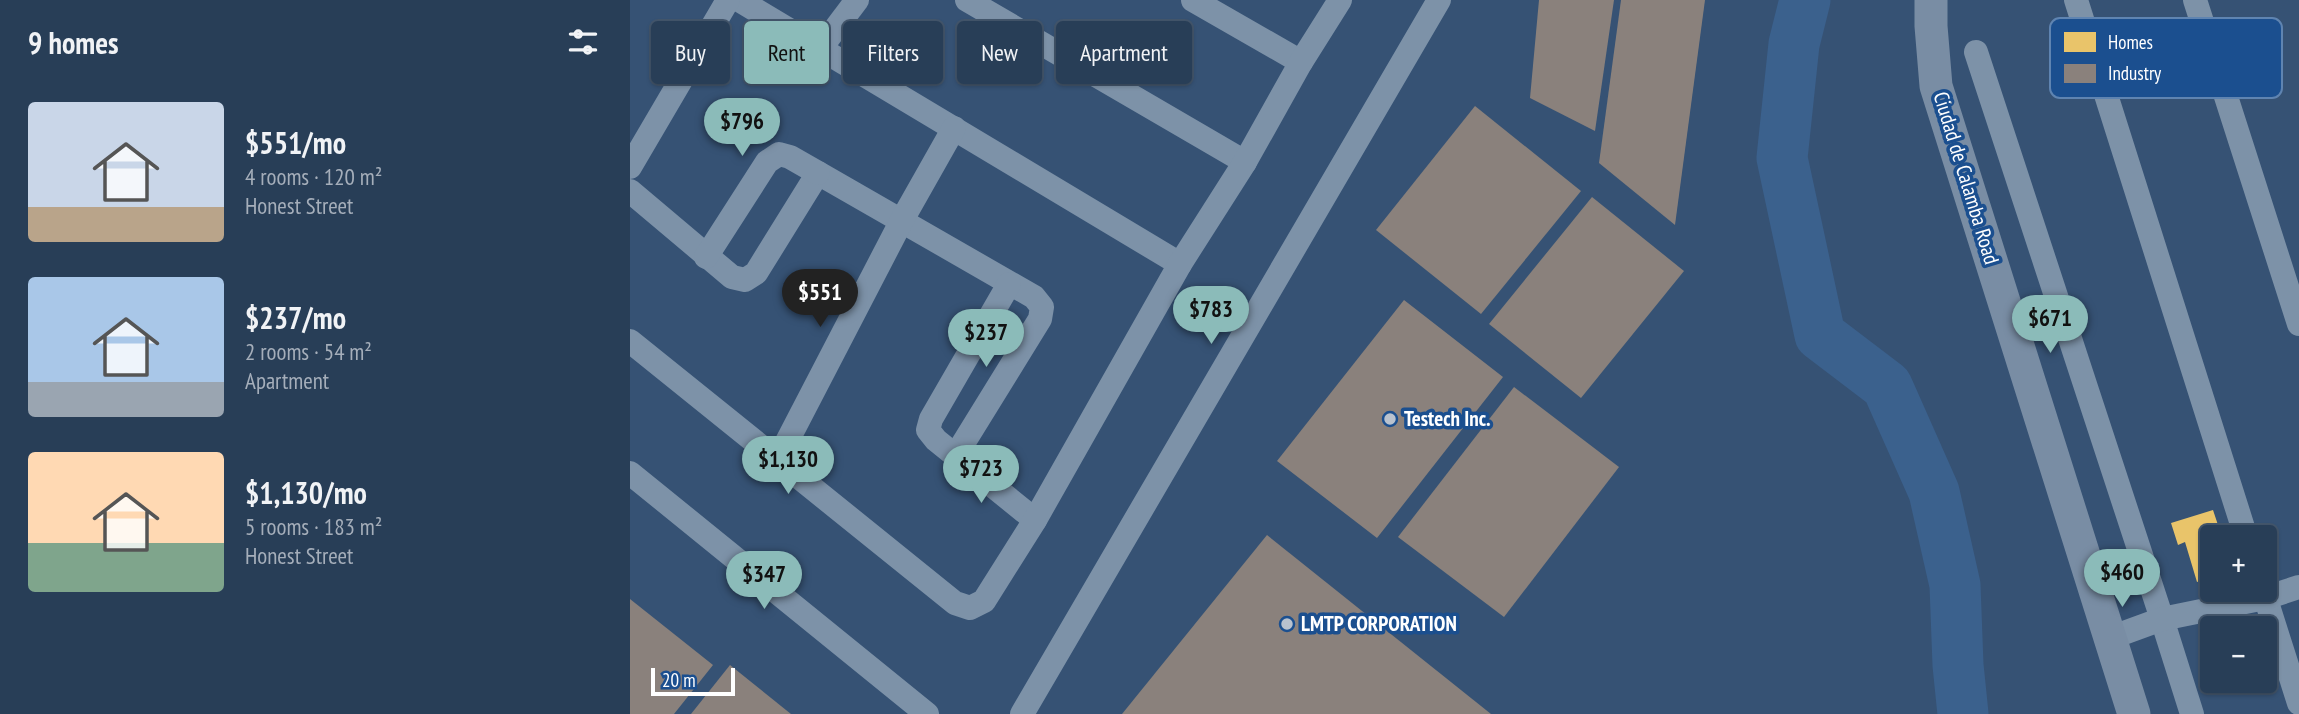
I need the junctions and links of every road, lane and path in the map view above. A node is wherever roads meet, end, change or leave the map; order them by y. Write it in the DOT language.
graph roads {
  1 [pos="728,0"];
  2 [pos="739,0"];
  3 [pos="857,0"];
  4 [pos="967,0"];
  5 [pos="1194,0"];
  6 [pos="1340,0"];
  7 [pos="1439,0"];
  8 [pos="1931,0"];
  9 [pos="2076,0"];
  10 [pos="2195,0"];
  11 [pos="2082,18"];
  12 [pos="2201,18"];
  13 [pos="774,21"];
  14 [pos="829,37"];
  15 [pos="1976,52"];
  16 [pos="829,54"];
  17 [pos="1301,62"];
  18 [pos="2107,98"];
  19 [pos="2226,98"];
  20 [pos="954,128"];
  21 [pos="1245,162"];
  22 [pos="630,167"];
  23 [pos="818,173"];
  24 [pos="630,191"];
  25 [pos="902,220"];
  26 [pos="706,257"];
  27 [pos="1180,264"];
  28 [pos="1009,284"];
  29 [pos="2299,324"];
  30 [pos="630,341"];
  31 [pos="956,455"];
  32 [pos="778,459"];
  33 [pos="630,473"];
  34 [pos="1035,520"];
  35 [pos="2242,525"];
  36 [pos="2299,587"];
  37 [pos="2277,591"];
  38 [pos="2231,602"];
  39 [pos="2267,602"];
  40 [pos="2162,619"];
  41 [pos="2110,638"];
  42 [pos="2299,703"];
  43 [pos="927,714"];
  44 [pos="1022,714"];
  45 [pos="2134,714"];
  46 [pos="2192,714"];
  1 -- 22 [label="street"];
  2 -- 13 [label="street"];
  3 -- 14 [label="street"];
  4 -- 21 [label="street"];
  5 -- 17 [label="street"];
  6 -- 17 [label="street"];
  7 -- 44 [label="street"];
  8 -- 41 [label="main road, Ciudad de Calamba Road"];
  9 -- 11 [label="street"];
  10 -- 12 [label="street"];
  15 -- 40 [label="street"];
  16 -- 20 [label="street"];
  17 -- 21 [label="street"];
  18 -- 35 [label="street"];
  19 -- 29 [label="street"];
  20 -- 25 [label="street"];
  20 -- 27 [label="street"];
  21 -- 27 [label="street"];
  23 -- 25 [label="street"];
  23 -- 26 [label="street"];
  23 -- 26 [label="street"];
  24 -- 26 [label="street"];
  25 -- 28 [label="street"];
  25 -- 32 [label="street"];
  27 -- 34 [label="street"];
  28 -- 31 [label="street"];
  28 -- 31 [label="street"];
  30 -- 32 [label="street"];
  31 -- 34 [label="street"];
  32 -- 34 [label="street"];
  33 -- 43 [label="street"];
  36 -- 37 [label="street"];
  38 -- 40 [label="street"];
  39 -- 42 [label="street"];
  40 -- 41 [label="street"];
  40 -- 46 [label="street"];
  41 -- 45 [label="main road, Ciudad de Calamba Road"];
}
